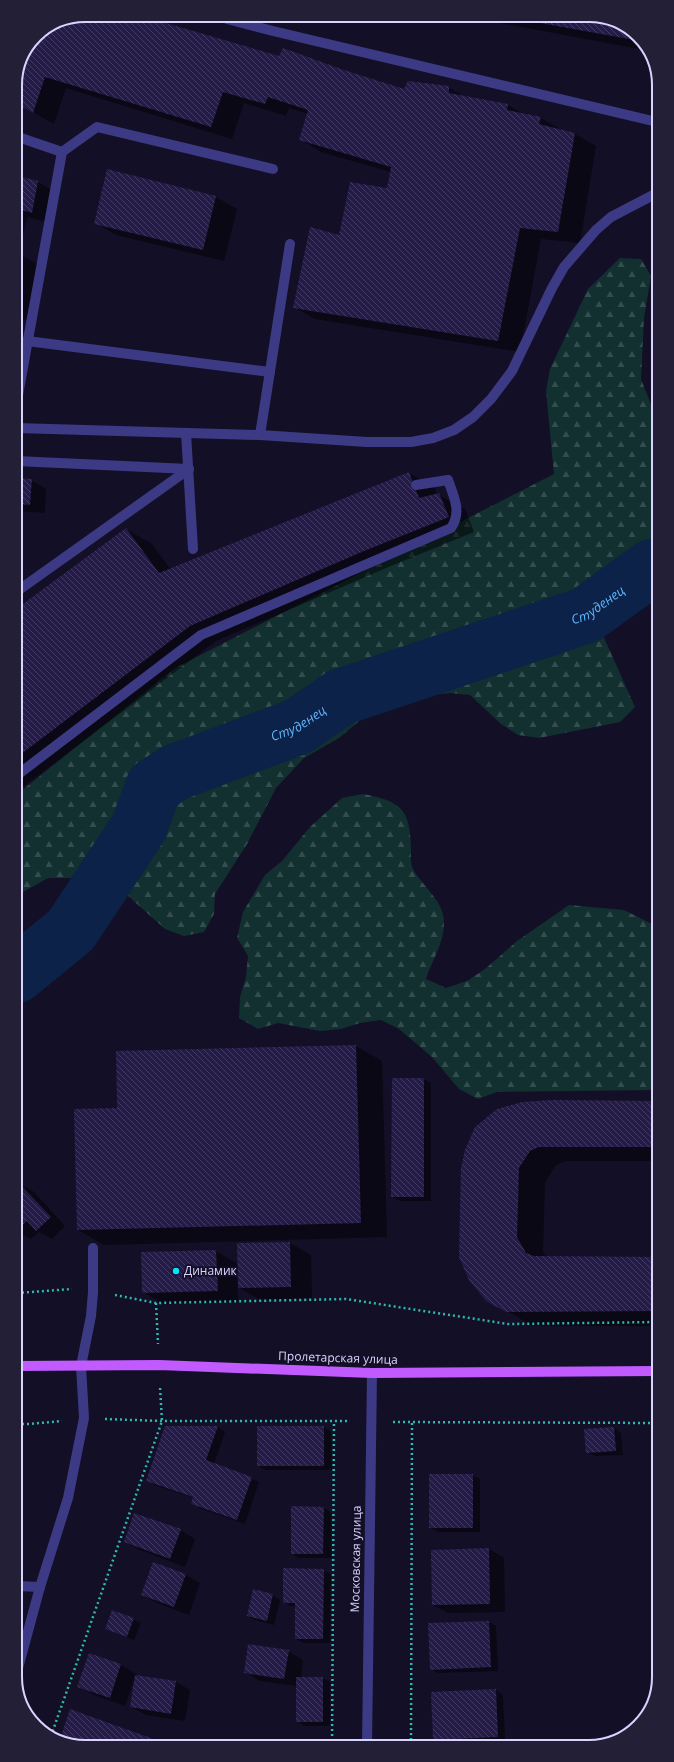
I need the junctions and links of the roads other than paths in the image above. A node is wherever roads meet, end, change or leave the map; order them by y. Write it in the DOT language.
graph roads {
  1 [pos="239,22"];
  2 [pos="652,121"];
  3 [pos="22,138"];
  4 [pos="62,152"];
  5 [pos="273,169"];
  6 [pos="652,196"];
  7 [pos="290,244"];
  8 [pos="27,342"];
  9 [pos="22,371"];
  10 [pos="270,372"];
  11 [pos="22,428"];
  12 [pos="186,433"];
  13 [pos="260,435"];
  14 [pos="22,461"];
  15 [pos="189,469"];
  16 [pos="416,485"];
  17 [pos="193,549"];
  18 [pos="22,588"];
  19 [pos="22,771"];
  20 [pos="93,1248"];
  21 [pos="22,1366"];
  22 [pos="81,1366"];
  23 [pos="652,1372"];
  24 [pos="372,1373"];
  25 [pos="22,1586"];
  26 [pos="40,1587"];
  27 [pos="22,1654"];
  28 [pos="367,1740"];
  1 -- 2 [label="street"];
  3 -- 4 [label="street"];
  4 -- 5 [label="street"];
  4 -- 8 [label="street"];
  6 -- 13 [label="street"];
  7 -- 10 [label="street"];
  8 -- 9 [label="street"];
  8 -- 10 [label="street"];
  10 -- 13 [label="street"];
  11 -- 12 [label="street"];
  12 -- 13 [label="street"];
  12 -- 15 [label="street"];
  14 -- 15 [label="street"];
  15 -- 17 [label="street"];
  15 -- 18 [label="street"];
  16 -- 19 [label="street"];
  20 -- 22 [label="street"];
  21 -- 22 [label="main road, Пролетарская улица"];
  22 -- 24 [label="main road, Пролетарская улица"];
  22 -- 26 [label="street"];
  23 -- 24 [label="main road, Пролетарская улица"];
  24 -- 28 [label="street, Московская улица"];
  25 -- 26 [label="street"];
  26 -- 27 [label="street"];
}
